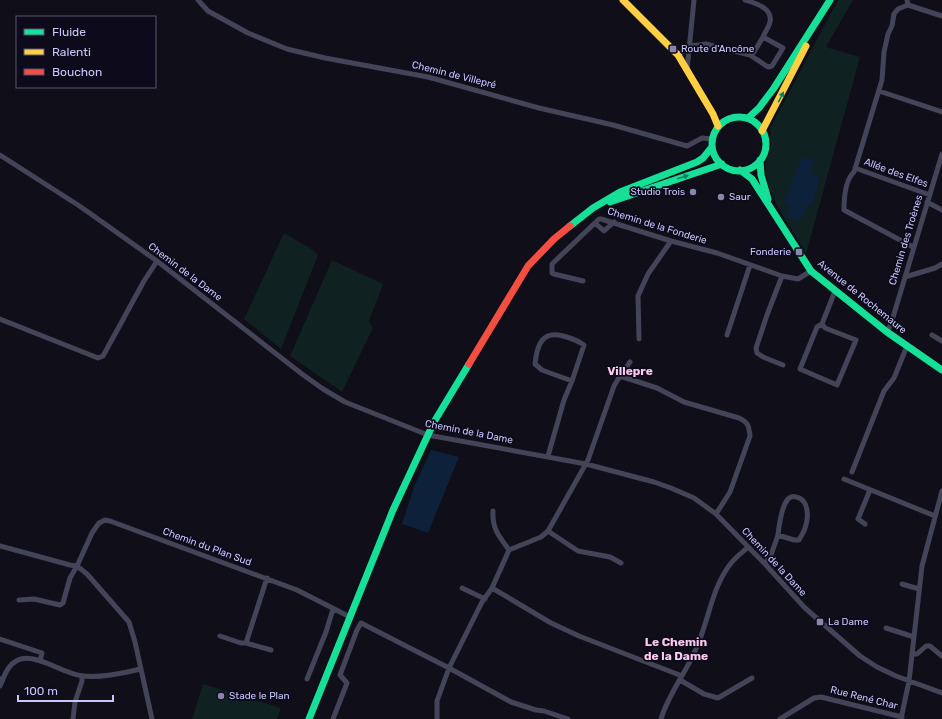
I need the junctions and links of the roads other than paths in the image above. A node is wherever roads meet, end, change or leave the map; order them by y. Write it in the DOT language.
graph roads {
  1 [pos="198,0"];
  2 [pos="623,0"];
  3 [pos="694,0"];
  4 [pos="701,0"];
  5 [pos="746,0"];
  6 [pos="830,0"];
  7 [pos="907,2"];
  8 [pos="824,10"];
  9 [pos="942,16"];
  10 [pos="763,37"];
  11 [pos="690,46"];
  12 [pos="678,55"];
  13 [pos="750,55"];
  14 [pos="688,70"];
  15 [pos="879,91"];
  16 [pos="942,112"];
  17 [pos="724,116"];
  18 [pos="748,118"];
  19 [pos="718,126"];
  20 [pos="762,131"];
  21 [pos="712,139"];
  22 [pos="712,147"];
  23 [pos="942,154"];
  24 [pos="0,155"];
  25 [pos="760,160"];
  26 [pos="722,164"];
  27 [pos="855,168"];
  28 [pos="740,170"];
  29 [pos="930,195"];
  30 [pos="927,202"];
  31 [pos="770,207"];
  32 [pos="593,208"];
  33 [pos="942,210"];
  34 [pos="614,222"];
  35 [pos="595,223"];
  36 [pos="671,241"];
  37 [pos="914,248"];
  38 [pos="157,261"];
  39 [pos="942,264"];
  40 [pos="750,265"];
  41 [pos="811,271"];
  42 [pos="782,276"];
  43 [pos="904,277"];
  44 [pos="584,281"];
  45 [pos="835,291"];
  46 [pos="0,319"];
  47 [pos="822,324"];
  48 [pos="887,332"];
  49 [pos="727,335"];
  50 [pos="932,335"];
  51 [pos="639,339"];
  52 [pos="942,341"];
  53 [pos="907,346"];
  54 [pos="630,362"];
  55 [pos="783,364"];
  56 [pos="942,370"];
  57 [pos="620,376"];
  58 [pos="572,381"];
  59 [pos="428,434"];
  60 [pos="548,456"];
  61 [pos="586,464"];
  62 [pos="852,472"];
  63 [pos="844,479"];
  64 [pos="870,490"];
  65 [pos="942,491"];
  66 [pos="493,511"];
  67 [pos="716,514"];
  68 [pos="935,516"];
  69 [pos="865,524"];
  70 [pos="548,531"];
  71 [pos="778,536"];
  72 [pos="0,546"];
  73 [pos="748,547"];
  74 [pos="509,550"];
  75 [pos="621,563"];
  76 [pos="765,564"];
  77 [pos="77,566"];
  78 [pos="267,578"];
  79 [pos="902,584"];
  80 [pos="462,588"];
  81 [pos="492,588"];
  82 [pos="919,589"];
  83 [pos="484,599"];
  84 [pos="19,600"];
  85 [pos="333,609"];
  86 [pos="350,617"];
  87 [pos="886,628"];
  88 [pos="220,636"];
  89 [pos="914,637"];
  90 [pos="0,640"];
  91 [pos="246,643"];
  92 [pos="271,650"];
  93 [pos="912,654"];
  94 [pos="942,656"];
  95 [pos="40,661"];
  96 [pos="449,668"];
  97 [pos="141,669"];
  98 [pos="82,676"];
  99 [pos="681,678"];
  100 [pos="752,678"];
  101 [pos="1,679"];
  102 [pos="307,679"];
  103 [pos="909,681"];
  104 [pos="0,686"];
  105 [pos="942,693"];
  106 [pos="901,718"];
  107 [pos="73,719"];
  108 [pos="152,719"];
  109 [pos="309,719"];
  110 [pos="333,719"];
  111 [pos="437,719"];
  112 [pos="568,719"];
  113 [pos="660,719"];
  114 [pos="780,719"];
  1 -- 21 [label="street, Chemin de Villepré"];
  2 -- 12 [label="main road"];
  3 -- 4 [label="street"];
  3 -- 11 [label="street"];
  5 -- 10 [label="street"];
  6 -- 8 [label="main road"];
  7 -- 9 [label="street"];
  7 -- 15 [label="street"];
  8 -- 18 [label="main road"];
  20 -- 8 [label="main road, one-way"];
  10 -- 13 [label="street"];
  10 -- 13 [label="street"];
  11 -- 12 [label="street"];
  11 -- 13 [label="street"];
  11 -- 14 [label="street"];
  12 -- 14 [label="main road"];
  14 -- 17 [label="main road"];
  14 -- 19 [label="main road"];
  15 -- 16 [label="street"];
  15 -- 27 [label="street"];
  17 -- 18 [label="main road"];
  17 -- 19 [label="main road"];
  18 -- 20 [label="main road"];
  19 -- 21 [label="main road"];
  20 -- 25 [label="main road"];
  21 -- 22 [label="main road"];
  22 -- 26 [label="main road"];
  22 -- 32 [label="main road"];
  23 -- 29 [label="street, Chemin des Troènes"];
  24 -- 38 [label="street, Chemin de la Dame"];
  25 -- 28 [label="main road"];
  25 -- 31 [label="main road, Avenue de Rochemaure"];
  26 -- 28 [label="main road"];
  32 -- 26 [label="main road, one-way"];
  27 -- 29 [label="street, Allée des Elfes"];
  27 -- 37 [label="street"];
  28 -- 31 [label="main road, Avenue de Rochemaure"];
  29 -- 30 [label="street, Chemin des Troènes"];
  30 -- 33 [label="street"];
  30 -- 37 [label="street, Chemin des Troènes"];
  31 -- 41 [label="main road, Avenue de Rochemaure"];
  32 -- 59 [label="main road"];
  34 -- 35 [label="street, Chemin de la Fonderie"];
  34 -- 35 [label="street"];
  34 -- 36 [label="street, Chemin de la Fonderie"];
  35 -- 44 [label="street, Chemin de la Fonderie"];
  36 -- 40 [label="street, Chemin de la Fonderie"];
  36 -- 51 [label="street"];
  37 -- 43 [label="street, Chemin des Troènes"];
  38 -- 46 [label="street"];
  38 -- 59 [label="street, Chemin de la Dame"];
  39 -- 43 [label="street"];
  40 -- 42 [label="street, Chemin de la Fonderie"];
  40 -- 49 [label="street"];
  41 -- 42 [label="street, Chemin de la Fonderie"];
  41 -- 45 [label="main road, Avenue de Rochemaure"];
  42 -- 55 [label="street"];
  43 -- 48 [label="street, Chemin des Troènes"];
  45 -- 47 [label="street"];
  45 -- 48 [label="main road, Avenue de Rochemaure"];
  47 -- 47 [label="street"];
  48 -- 53 [label="main road, Avenue de Rochemaure"];
  50 -- 52 [label="street"];
  53 -- 56 [label="main road, Avenue de Rochemaure"];
  53 -- 62 [label="street"];
  54 -- 57 [label="street"];
  57 -- 61 [label="street"];
  57 -- 67 [label="street"];
  58 -- 58 [label="street"];
  58 -- 60 [label="street"];
  59 -- 60 [label="street, Chemin de la Dame"];
  59 -- 86 [label="main road"];
  60 -- 61 [label="street, Chemin de la Dame"];
  61 -- 67 [label="street, Chemin de la Dame"];
  61 -- 70 [label="street"];
  63 -- 64 [label="street"];
  64 -- 68 [label="street"];
  64 -- 69 [label="street"];
  65 -- 68 [label="street"];
  66 -- 74 [label="street"];
  67 -- 73 [label="street, Chemin de la Dame"];
  68 -- 82 [label="street"];
  70 -- 74 [label="street"];
  70 -- 75 [label="street"];
  71 -- 71 [label="street"];
  71 -- 76 [label="street"];
  72 -- 77 [label="street"];
  73 -- 76 [label="street, Chemin de la Dame"];
  73 -- 99 [label="street"];
  74 -- 81 [label="street"];
  76 -- 103 [label="street, Chemin de la Dame"];
  77 -- 78 [label="street, Chemin du Plan Sud"];
  77 -- 84 [label="street"];
  77 -- 97 [label="street"];
  78 -- 85 [label="street, Chemin du Plan Sud"];
  78 -- 91 [label="street"];
  79 -- 82 [label="street"];
  80 -- 83 [label="street"];
  81 -- 83 [label="street"];
  81 -- 99 [label="street"];
  82 -- 89 [label="street"];
  83 -- 96 [label="street"];
  85 -- 86 [label="street, Chemin du Plan Sud"];
  85 -- 102 [label="street"];
  86 -- 109 [label="main road"];
  87 -- 89 [label="street"];
  88 -- 91 [label="street"];
  89 -- 93 [label="street"];
  90 -- 95 [label="street"];
  91 -- 92 [label="street"];
  93 -- 94 [label="street"];
  93 -- 103 [label="street"];
  95 -- 98 [label="street"];
  95 -- 101 [label="street"];
  96 -- 110 [label="street"];
  96 -- 111 [label="street"];
  96 -- 112 [label="street"];
  97 -- 98 [label="street"];
  97 -- 108 [label="street"];
  98 -- 107 [label="street"];
  99 -- 100 [label="street"];
  99 -- 113 [label="street"];
  101 -- 104 [label="street"];
  103 -- 105 [label="street, Chemin de la Dame"];
  103 -- 106 [label="street"];
  106 -- 114 [label="street, Rue René Char"];
}
